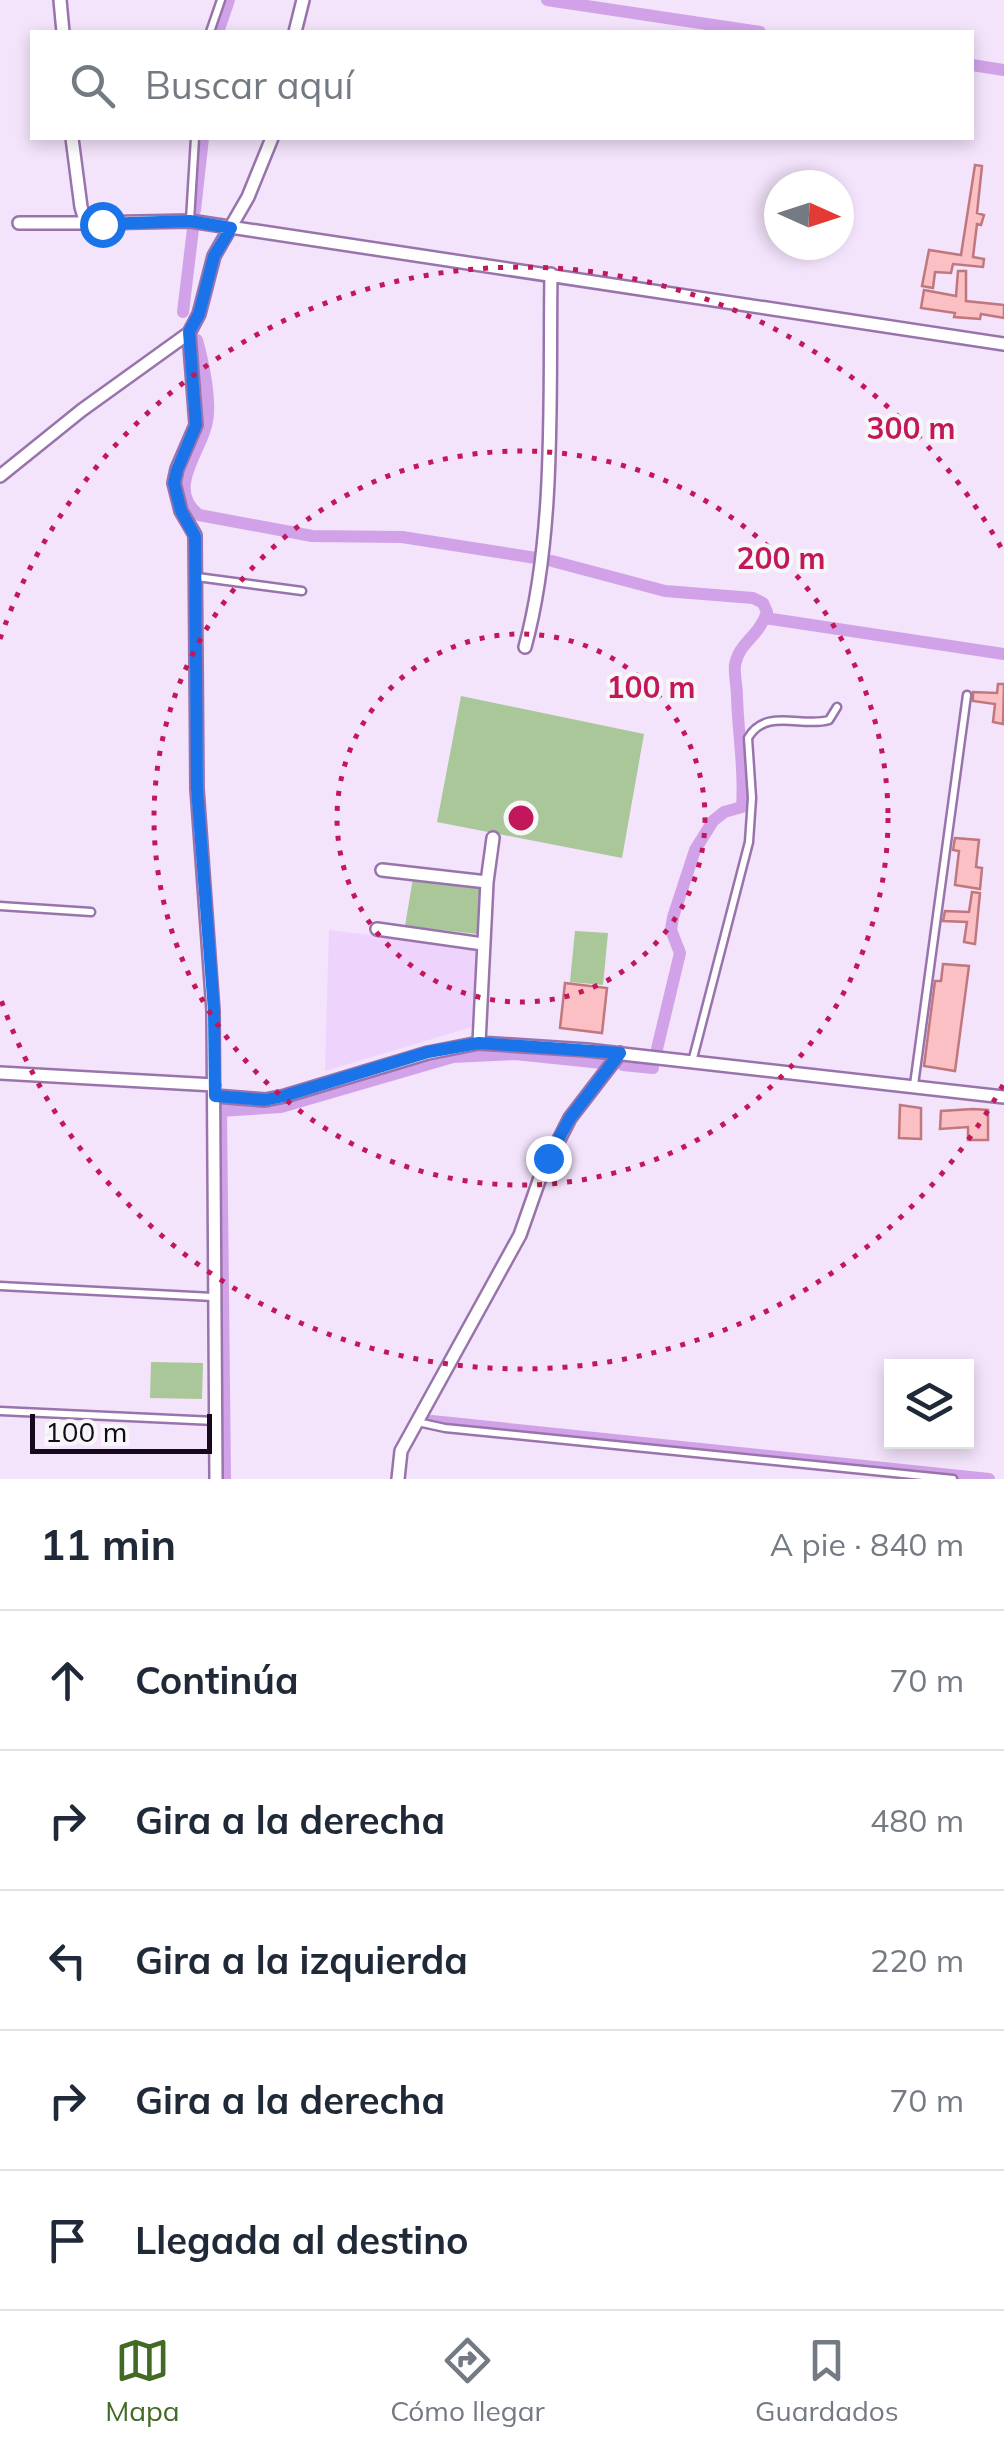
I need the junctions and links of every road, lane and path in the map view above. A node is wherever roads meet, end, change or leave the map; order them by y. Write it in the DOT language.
graph roads {
  1 [pos="60,0"];
  2 [pos="221,0"];
  3 [pos="303,0"];
  4 [pos="62,30"];
  5 [pos="211,30"];
  6 [pos="296,30"];
  7 [pos="72,140"];
  8 [pos="194,140"];
  9 [pos="271,140"];
  10 [pos="190,221"];
  11 [pos="90,223"];
  12 [pos="19,224"];
  13 [pos="231,228"];
  14 [pos="551,274"];
  15 [pos="189,332"];
  16 [pos="1004,344"];
  17 [pos="0,476"];
  18 [pos="196,577"];
  19 [pos="302,590"];
  20 [pos="525,647"];
  21 [pos="968,695"];
  22 [pos="837,707"];
  23 [pos="493,838"];
  24 [pos="382,870"];
  25 [pos="487,882"];
  26 [pos="0,906"];
  27 [pos="91,912"];
  28 [pos="376,928"];
  29 [pos="483,944"];
  30 [pos="479,1043"];
  31 [pos="620,1053"];
  32 [pos="692,1062"];
  33 [pos="0,1074"];
  34 [pos="914,1087"];
  35 [pos="214,1091"];
  36 [pos="1004,1097"];
  37 [pos="0,1286"];
  38 [pos="214,1298"];
  39 [pos="0,1411"];
  40 [pos="419,1418"];
  41 [pos="216,1421"];
  42 [pos="216,1479"];
  43 [pos="398,1479"];
  44 [pos="954,1479"];
  1 -- 4 [label="street"];
  2 -- 5 [label="lane"];
  3 -- 6 [label="street"];
  7 -- 11 [label="street"];
  8 -- 10 [label="lane"];
  9 -- 13 [label="street"];
  10 -- 11 [label="street"];
  10 -- 13 [label="street"];
  11 -- 12 [label="street"];
  13 -- 14 [label="street"];
  13 -- 15 [label="street"];
  14 -- 16 [label="street"];
  14 -- 20 [label="street"];
  15 -- 17 [label="street"];
  15 -- 18 [label="street"];
  18 -- 19 [label="lane"];
  18 -- 35 [label="street"];
  21 -- 34 [label="lane"];
  22 -- 32 [label="lane"];
  23 -- 25 [label="street"];
  24 -- 25 [label="street"];
  25 -- 29 [label="street"];
  26 -- 27 [label="lane"];
  28 -- 29 [label="street"];
  29 -- 30 [label="street"];
  30 -- 31 [label="street"];
  30 -- 35 [label="street"];
  31 -- 32 [label="street"];
  31 -- 40 [label="street"];
  32 -- 34 [label="street"];
  33 -- 35 [label="street"];
  34 -- 36 [label="street"];
  35 -- 38 [label="street"];
  37 -- 38 [label="lane"];
  38 -- 41 [label="street"];
  39 -- 41 [label="lane"];
  40 -- 43 [label="street"];
  40 -- 44 [label="lane"];
  41 -- 42 [label="street"];
}
